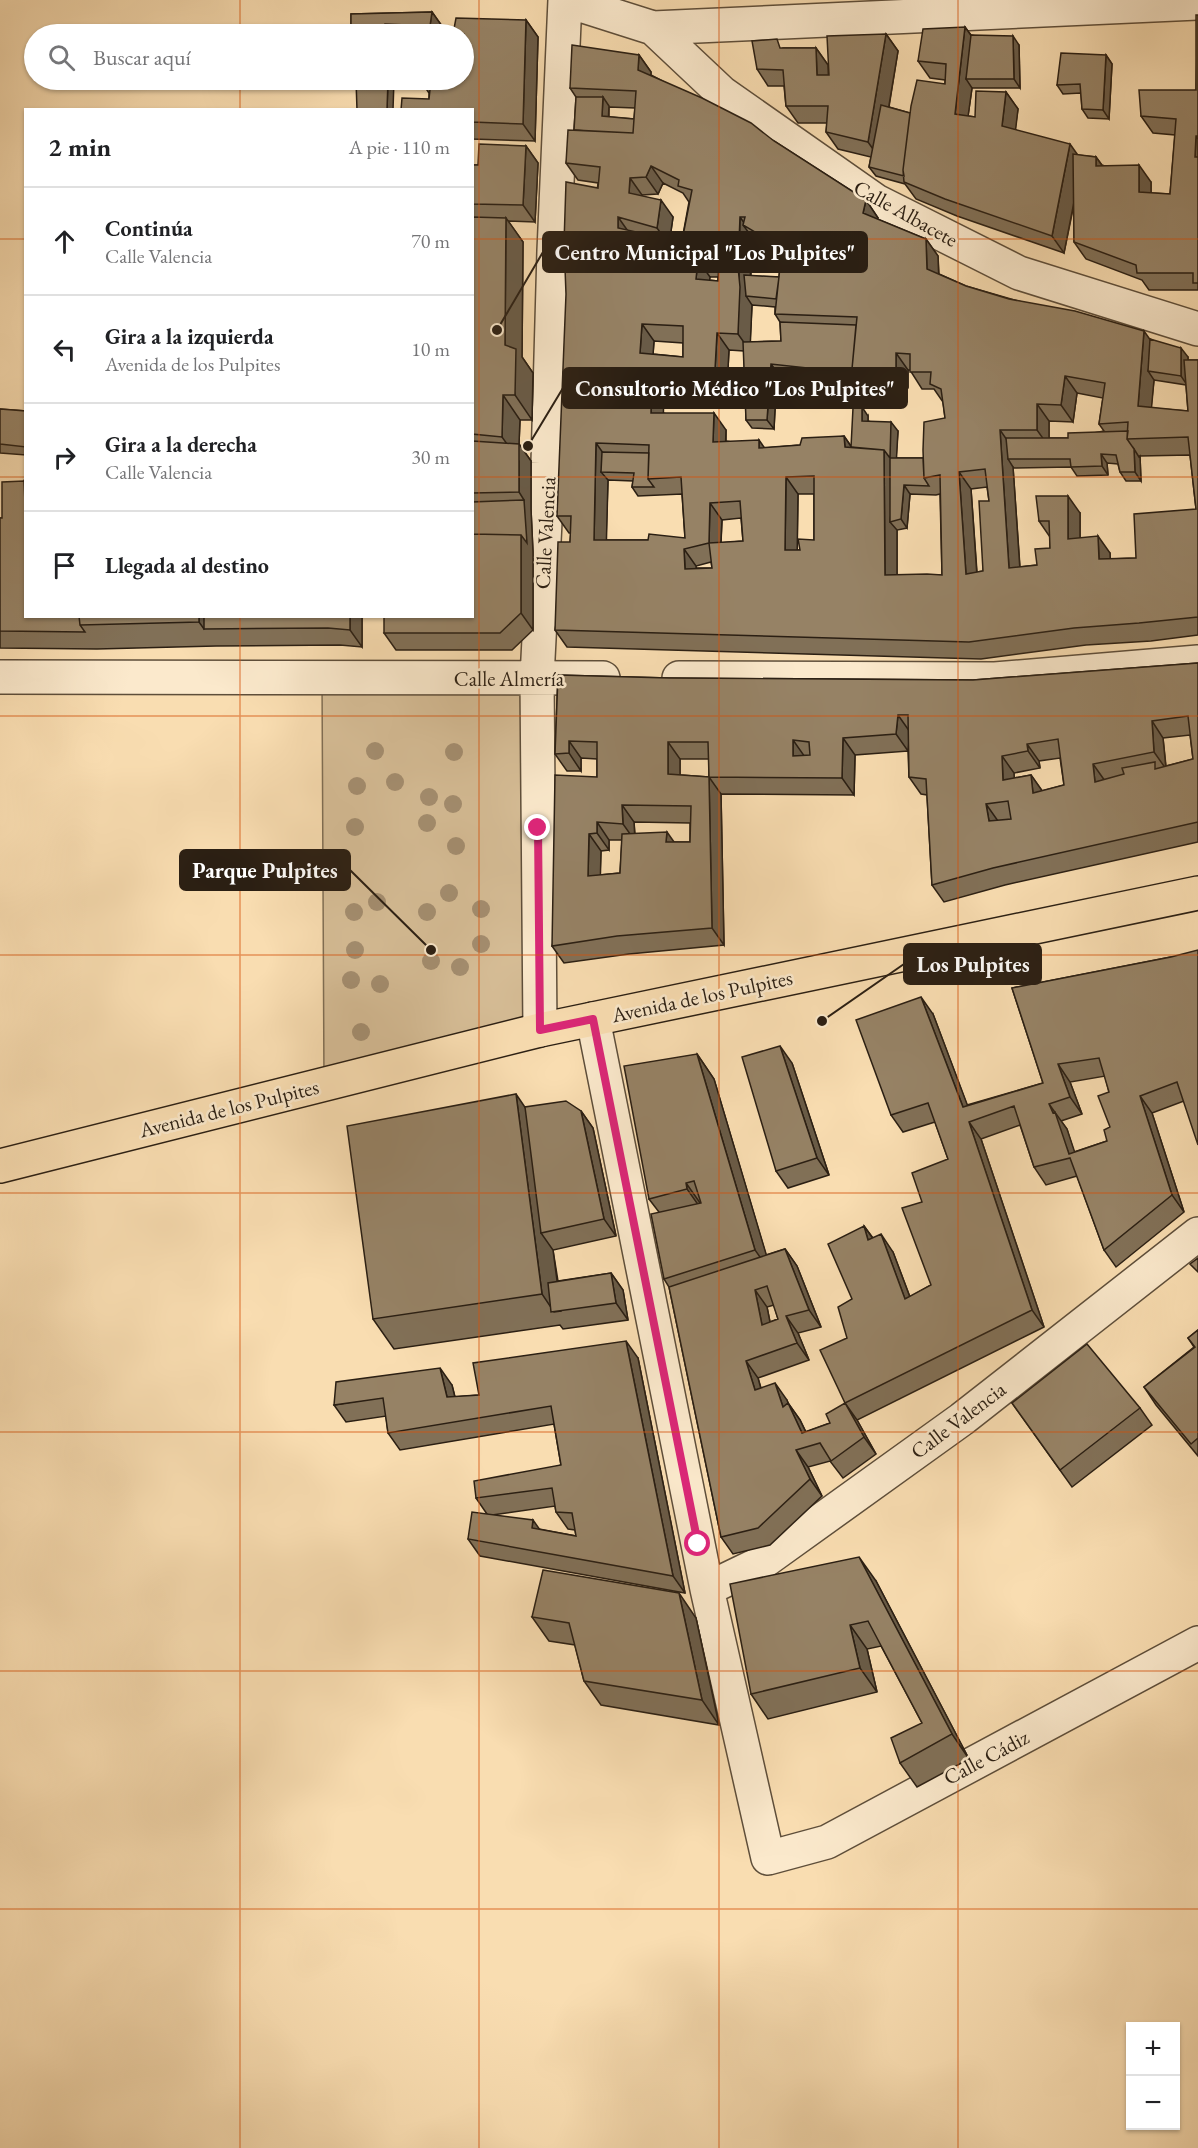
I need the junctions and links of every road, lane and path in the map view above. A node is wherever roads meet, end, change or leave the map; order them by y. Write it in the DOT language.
graph roads {
  1 [pos="565,0"];
  2 [pos="1198,3"];
  3 [pos="653,28"];
  4 [pos="1198,329"];
  5 [pos="1198,662"];
  6 [pos="0,677"];
  7 [pos="537,678"];
  8 [pos="1198,893"];
  9 [pos="593,1019"];
  10 [pos="540,1030"];
  11 [pos="0,1166"];
  12 [pos="1198,1234"];
  13 [pos="707,1589"];
  14 [pos="1198,1643"];
  1 -- 3 [label="street"];
  1 -- 7 [label="street, Calle Valencia"];
  2 -- 3 [label="street"];
  3 -- 4 [label="street, Calle Albacete"];
  5 -- 7 [label="street, Calle Almería"];
  6 -- 7 [label="street, Calle Almería"];
  7 -- 10 [label="street, Calle Valencia"];
  8 -- 9 [label="main road, Avenida de los Pulpites"];
  9 -- 10 [label="main road, Avenida de los Pulpites"];
  9 -- 13 [label="street"];
  10 -- 11 [label="main road, Avenida de los Pulpites"];
  12 -- 13 [label="street, Calle Valencia"];
  13 -- 14 [label="street, Calle Cádiz"];
}
